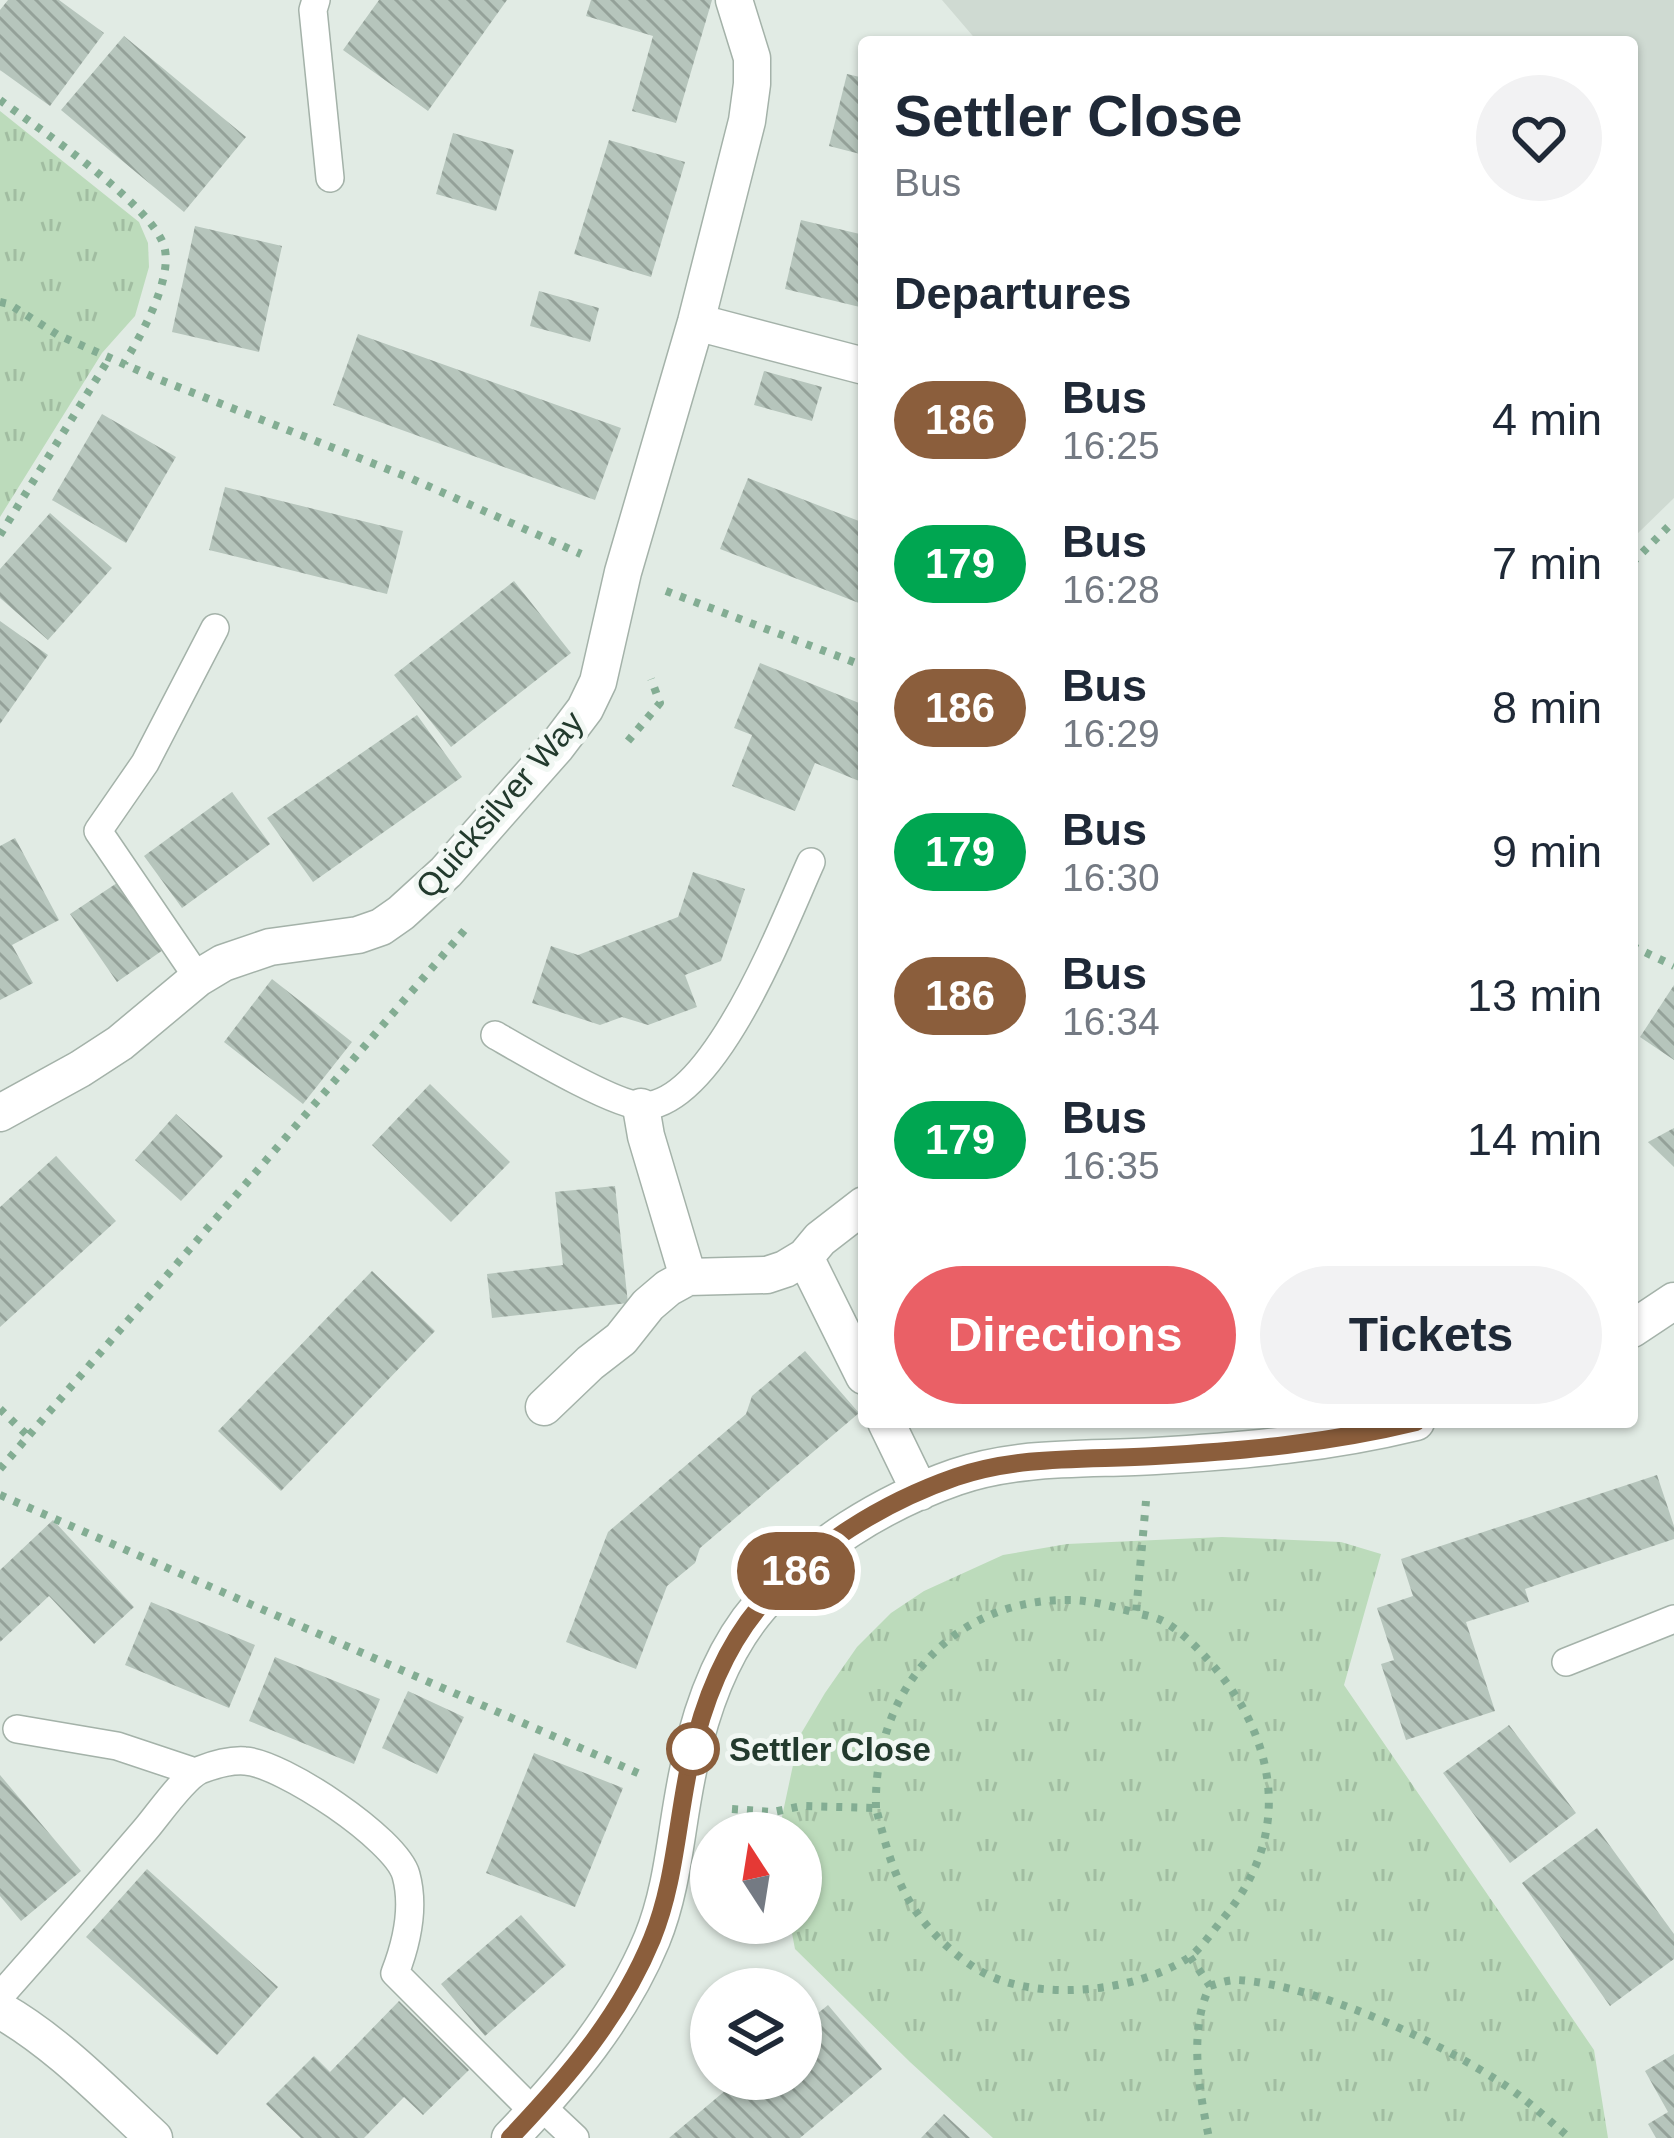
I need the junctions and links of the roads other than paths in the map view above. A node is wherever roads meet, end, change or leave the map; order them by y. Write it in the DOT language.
graph roads {
  1 [pos="316,0"];
  2 [pos="734,0"];
  3 [pos="330,178"];
  4 [pos="696,322"];
  5 [pos="858,364"];
  6 [pos="215,628"];
  7 [pos="811,862"];
  8 [pos="198,978"];
  9 [pos="495,1034"];
  10 [pos="641,1107"];
  11 [pos="0,1113"];
  12 [pos="858,1209"];
  13 [pos="805,1257"];
  14 [pos="688,1277"];
  15 [pos="1674,1300"];
  16 [pos="1638,1325"];
  17 [pos="858,1364"];
  18 [pos="544,1407"];
  19 [pos="889,1428"];
  20 [pos="1391,1428"];
  21 [pos="920,1492"];
  22 [pos="1674,1618"];
  23 [pos="1566,1662"];
  24 [pos="17,1729"];
  25 [pos="195,1772"];
  26 [pos="0,1996"];
  27 [pos="0,2010"];
  28 [pos="528,2119"];
  29 [pos="154,2138"];
  30 [pos="575,2138"];
  1 -- 3 [label="lane"];
  2 -- 4 [label="street, Quicksilver Way"];
  4 -- 5 [label="street"];
  4 -- 8 [label="street, Quicksilver Way"];
  6 -- 8 [label="lane"];
  7 -- 10 [label="lane"];
  8 -- 11 [label="street, Quicksilver Way"];
  9 -- 10 [label="lane"];
  10 -- 14 [label="street"];
  12 -- 13 [label="street"];
  13 -- 14 [label="street"];
  13 -- 17 [label="street"];
  14 -- 18 [label="street"];
  15 -- 16 [label="street"];
  19 -- 21 [label="street"];
  20 -- 21 [label="street"];
  21 -- 28 [label="street"];
  22 -- 23 [label="lane"];
  24 -- 25 [label="lane"];
  25 -- 26 [label="lane"];
  25 -- 28 [label="lane"];
  27 -- 29 [label="street"];
  28 -- 30 [label="lane"];
}
